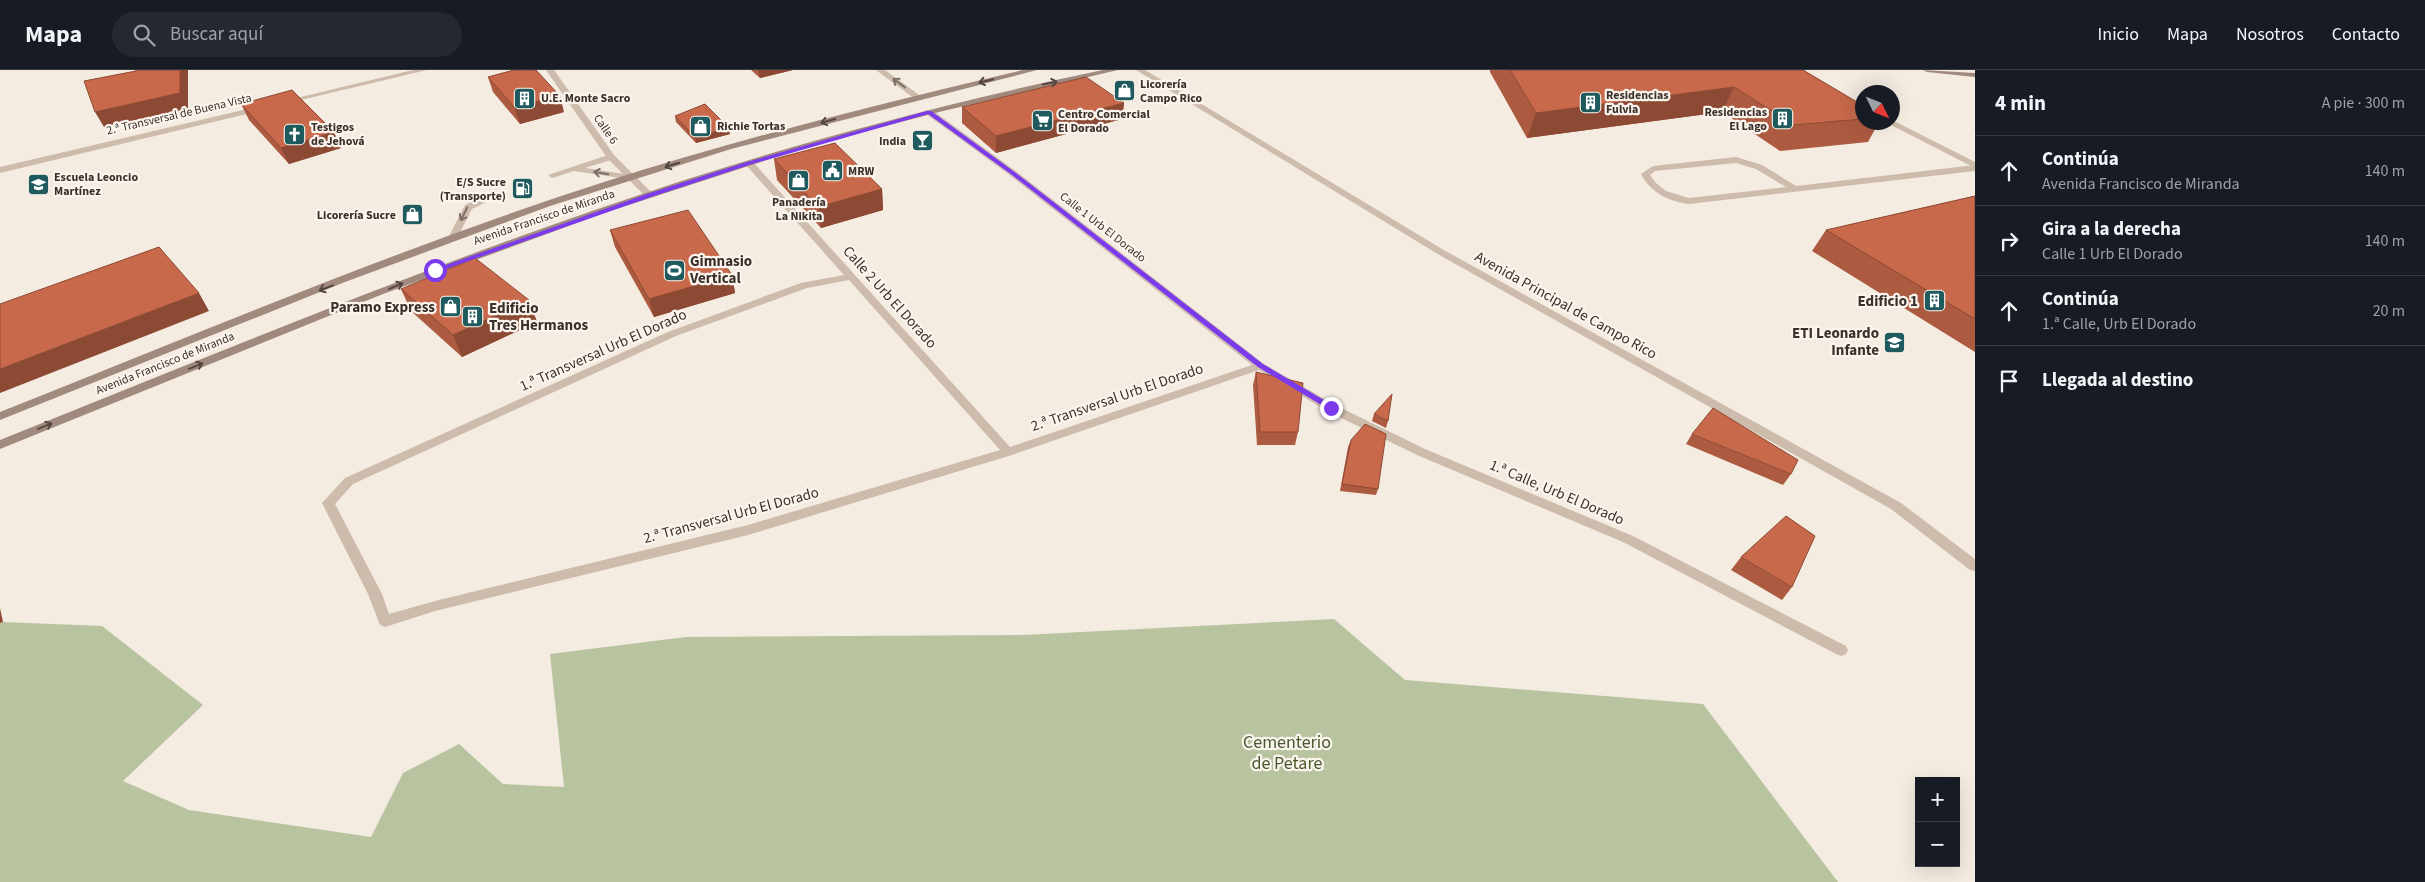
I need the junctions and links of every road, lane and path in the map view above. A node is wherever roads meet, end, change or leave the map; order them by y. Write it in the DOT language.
graph roads {
  1 [pos="423,70"];
  2 [pos="550,70"];
  3 [pos="880,70"];
  4 [pos="1033,70"];
  5 [pos="1114,70"];
  6 [pos="1140,70"];
  7 [pos="1927,70"];
  8 [pos="1975,76"];
  9 [pos="918,97"];
  10 [pos="278,104"];
  11 [pos="268,106"];
  12 [pos="929,112"];
  13 [pos="1900,126"];
  14 [pos="611,157"];
  15 [pos="750,163"];
  16 [pos="1975,164"];
  17 [pos="571,168"];
  18 [pos="1975,168"];
  19 [pos="0,170"];
  20 [pos="552,175"];
  21 [pos="630,178"];
  22 [pos="1795,189"];
  23 [pos="649,195"];
  24 [pos="485,199"];
  25 [pos="453,238"];
  26 [pos="852,277"];
  27 [pos="1260,366"];
  28 [pos="0,416"];
  29 [pos="0,444"];
  30 [pos="1008,452"];
  31 [pos="373,470"];
  32 [pos="1975,566"];
  33 [pos="1841,650"];
  1 -- 10 [label="street"];
  2 -- 14 [label="street, Calle 6"];
  9 -- 3 [label="street, one-way"];
  4 -- 9 [label="main road, Avenida Francisco de Miranda, one-way"];
  12 -- 5 [label="main road, Avenida Francisco de Miranda, one-way"];
  6 -- 32 [label="street, Avenida Principal de Campo Rico"];
  7 -- 8 [label="main road"];
  9 -- 21 [label="main road, Avenida Francisco de Miranda, one-way"];
  11 -- 19 [label="street, 2.ª Transversal de Buena Vista"];
  12 -- 15 [label="main road, Avenida Francisco de Miranda"];
  12 -- 27 [label="street, Calle 1 Urb El Dorado"];
  13 -- 16 [label="street"];
  14 -- 17 [label="street"];
  14 -- 21 [label="street, Calle 6"];
  15 -- 23 [label="main road, Avenida Francisco de Miranda"];
  15 -- 26 [label="street, Calle 2 Urb El Dorado"];
  17 -- 20 [label="street"];
  21 -- 17 [label="street, one-way"];
  18 -- 22 [label="street"];
  21 -- 23 [label="street, Calle 6"];
  21 -- 25 [label="main road, Avenida Francisco de Miranda"];
  22 -- 22 [label="street"];
  29 -- 23 [label="main road, Avenida Francisco de Miranda, one-way"];
  24 -- 25 [label="street, one-way"];
  25 -- 28 [label="main road, Avenida Francisco de Miranda, one-way"];
  26 -- 30 [label="street, Calle 2 Urb El Dorado"];
  26 -- 31 [label="street, 1.ª Transversal Urb El Dorado"];
  27 -- 30 [label="street, 2.ª Transversal Urb El Dorado"];
  27 -- 33 [label="street, 1.ª Calle, Urb El Dorado"];
  30 -- 31 [label="street, 2.ª Transversal Urb El Dorado"];
}
